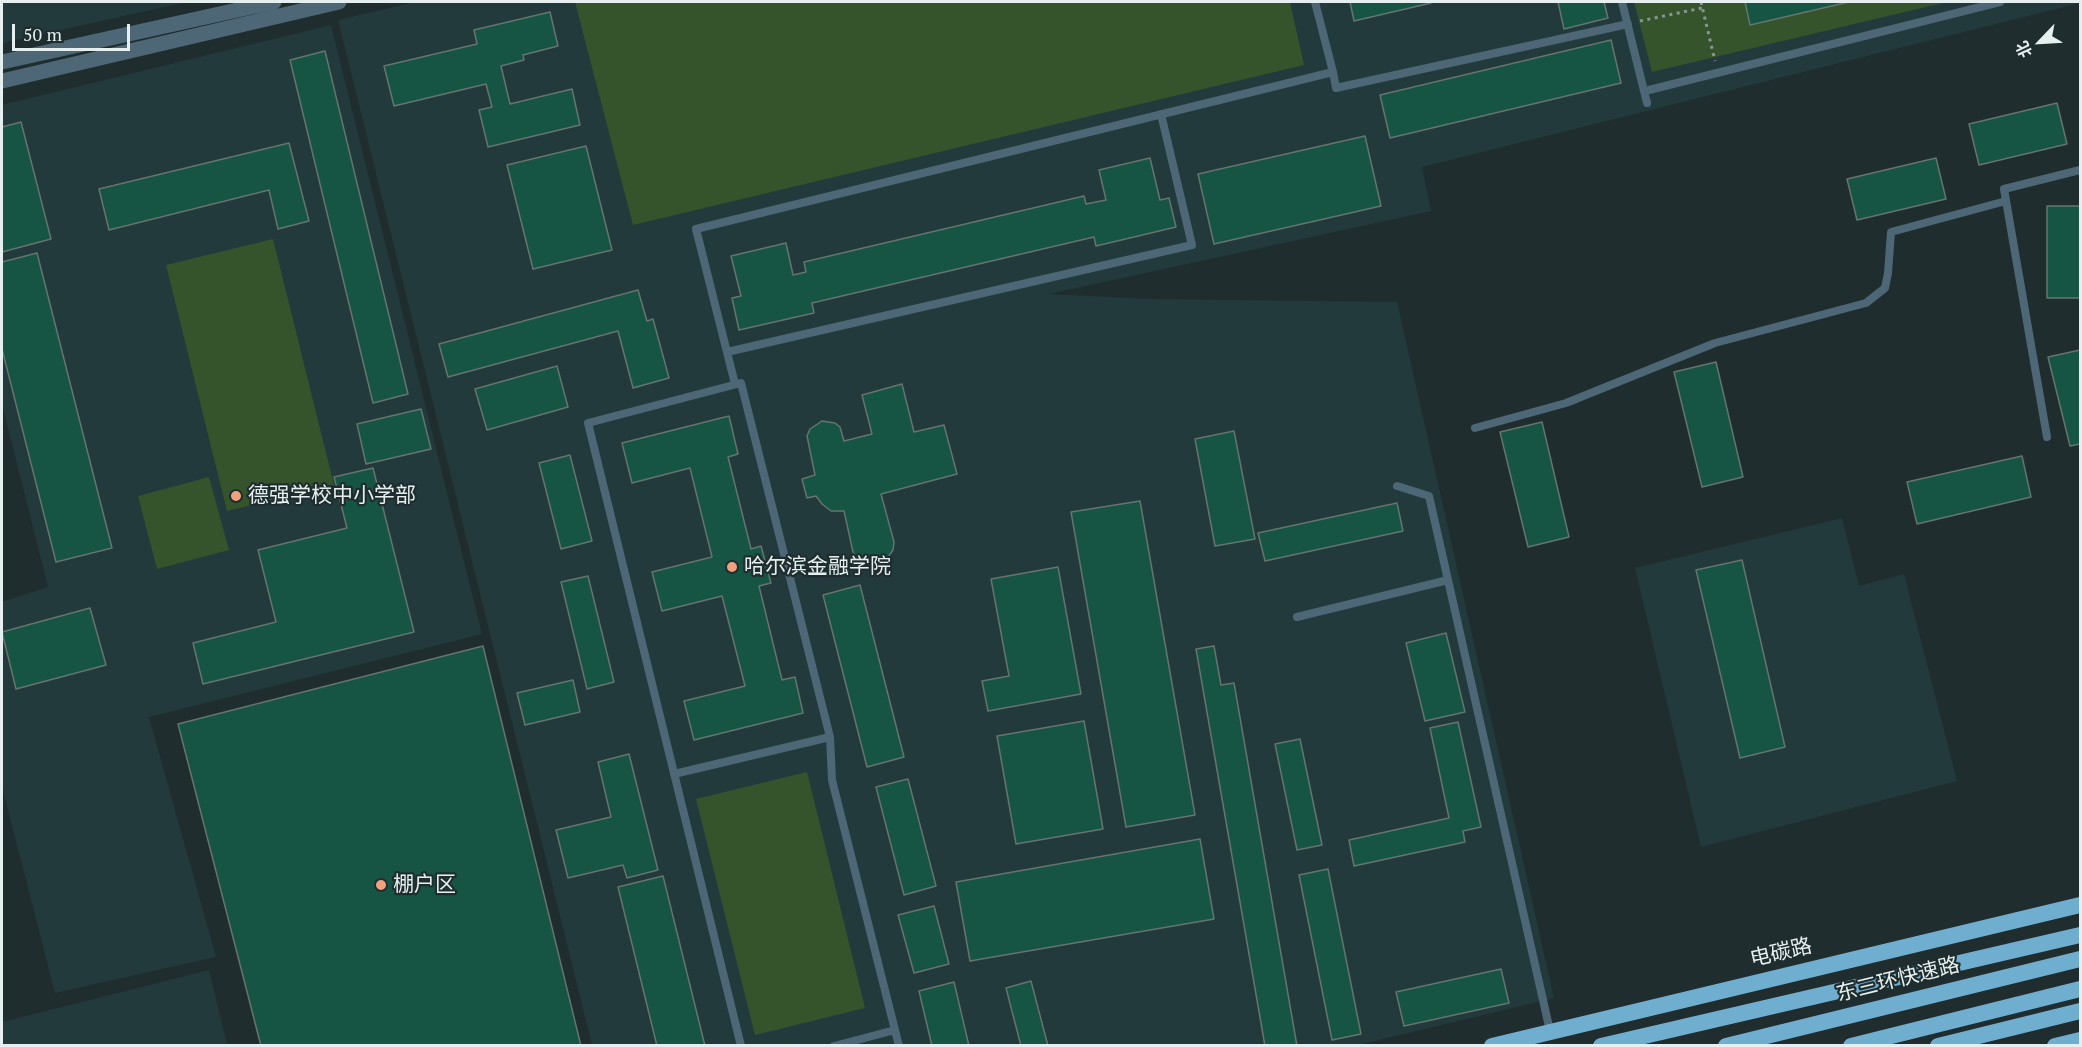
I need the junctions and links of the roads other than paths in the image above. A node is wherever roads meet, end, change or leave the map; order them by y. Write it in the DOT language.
graph roads {
  1 [pos="274,2"];
  2 [pos="339,2"];
  3 [pos="1316,2"];
  4 [pos="1622,2"];
  5 [pos="2000,2"];
  6 [pos="1628,24"];
  7 [pos="2,62"];
  8 [pos="1333,72"];
  9 [pos="2,81"];
  10 [pos="1645,91"];
  11 [pos="1647,103"];
  12 [pos="1161,114"];
  13 [pos="2080,170"];
  14 [pos="2006,201"];
  15 [pos="727,352"];
  16 [pos="735,384"];
  17 [pos="1475,428"];
  18 [pos="2048,437"];
  19 [pos="1397,486"];
  20 [pos="1448,580"];
  21 [pos="1297,617"];
  22 [pos="830,737"];
  23 [pos="674,774"];
  24 [pos="2080,905"];
  25 [pos="2080,935"];
  26 [pos="2080,959"];
  27 [pos="2080,989"];
  28 [pos="2080,1011"];
  29 [pos="895,1030"];
  30 [pos="1550,1032"];
  31 [pos="2080,1040"];
  32 [pos="741,1046"];
  33 [pos="834,1046"];
  34 [pos="899,1046"];
  35 [pos="1492,1046"];
  36 [pos="1601,1046"];
  37 [pos="1726,1046"];
  38 [pos="1851,1046"];
  39 [pos="1938,1046"];
  40 [pos="2055,1046"];
  1 -- 7 [label="street"];
  2 -- 9 [label="street"];
  3 -- 8 [label="lane"];
  4 -- 6 [label="lane"];
  5 -- 10 [label="lane"];
  6 -- 8 [label="lane"];
  6 -- 10 [label="lane"];
  8 -- 12 [label="lane"];
  10 -- 11 [label="lane"];
  12 -- 15 [label="lane"];
  12 -- 15 [label="lane"];
  13 -- 14 [label="lane"];
  14 -- 17 [label="lane"];
  14 -- 18 [label="lane"];
  15 -- 16 [label="lane"];
  16 -- 22 [label="lane"];
  16 -- 23 [label="lane"];
  19 -- 20 [label="lane"];
  20 -- 21 [label="lane"];
  20 -- 30 [label="lane"];
  22 -- 23 [label="lane"];
  22 -- 29 [label="lane"];
  23 -- 32 [label="lane"];
  24 -- 30 [label="highway, 电碳路"];
  25 -- 36 [label="highway"];
  26 -- 37 [label="highway, 东三环快速路"];
  27 -- 38 [label="highway"];
  28 -- 39 [label="highway"];
  29 -- 33 [label="lane"];
  29 -- 34 [label="lane"];
  30 -- 35 [label="highway, 电碳路"];
  31 -- 40 [label="highway"];
}
